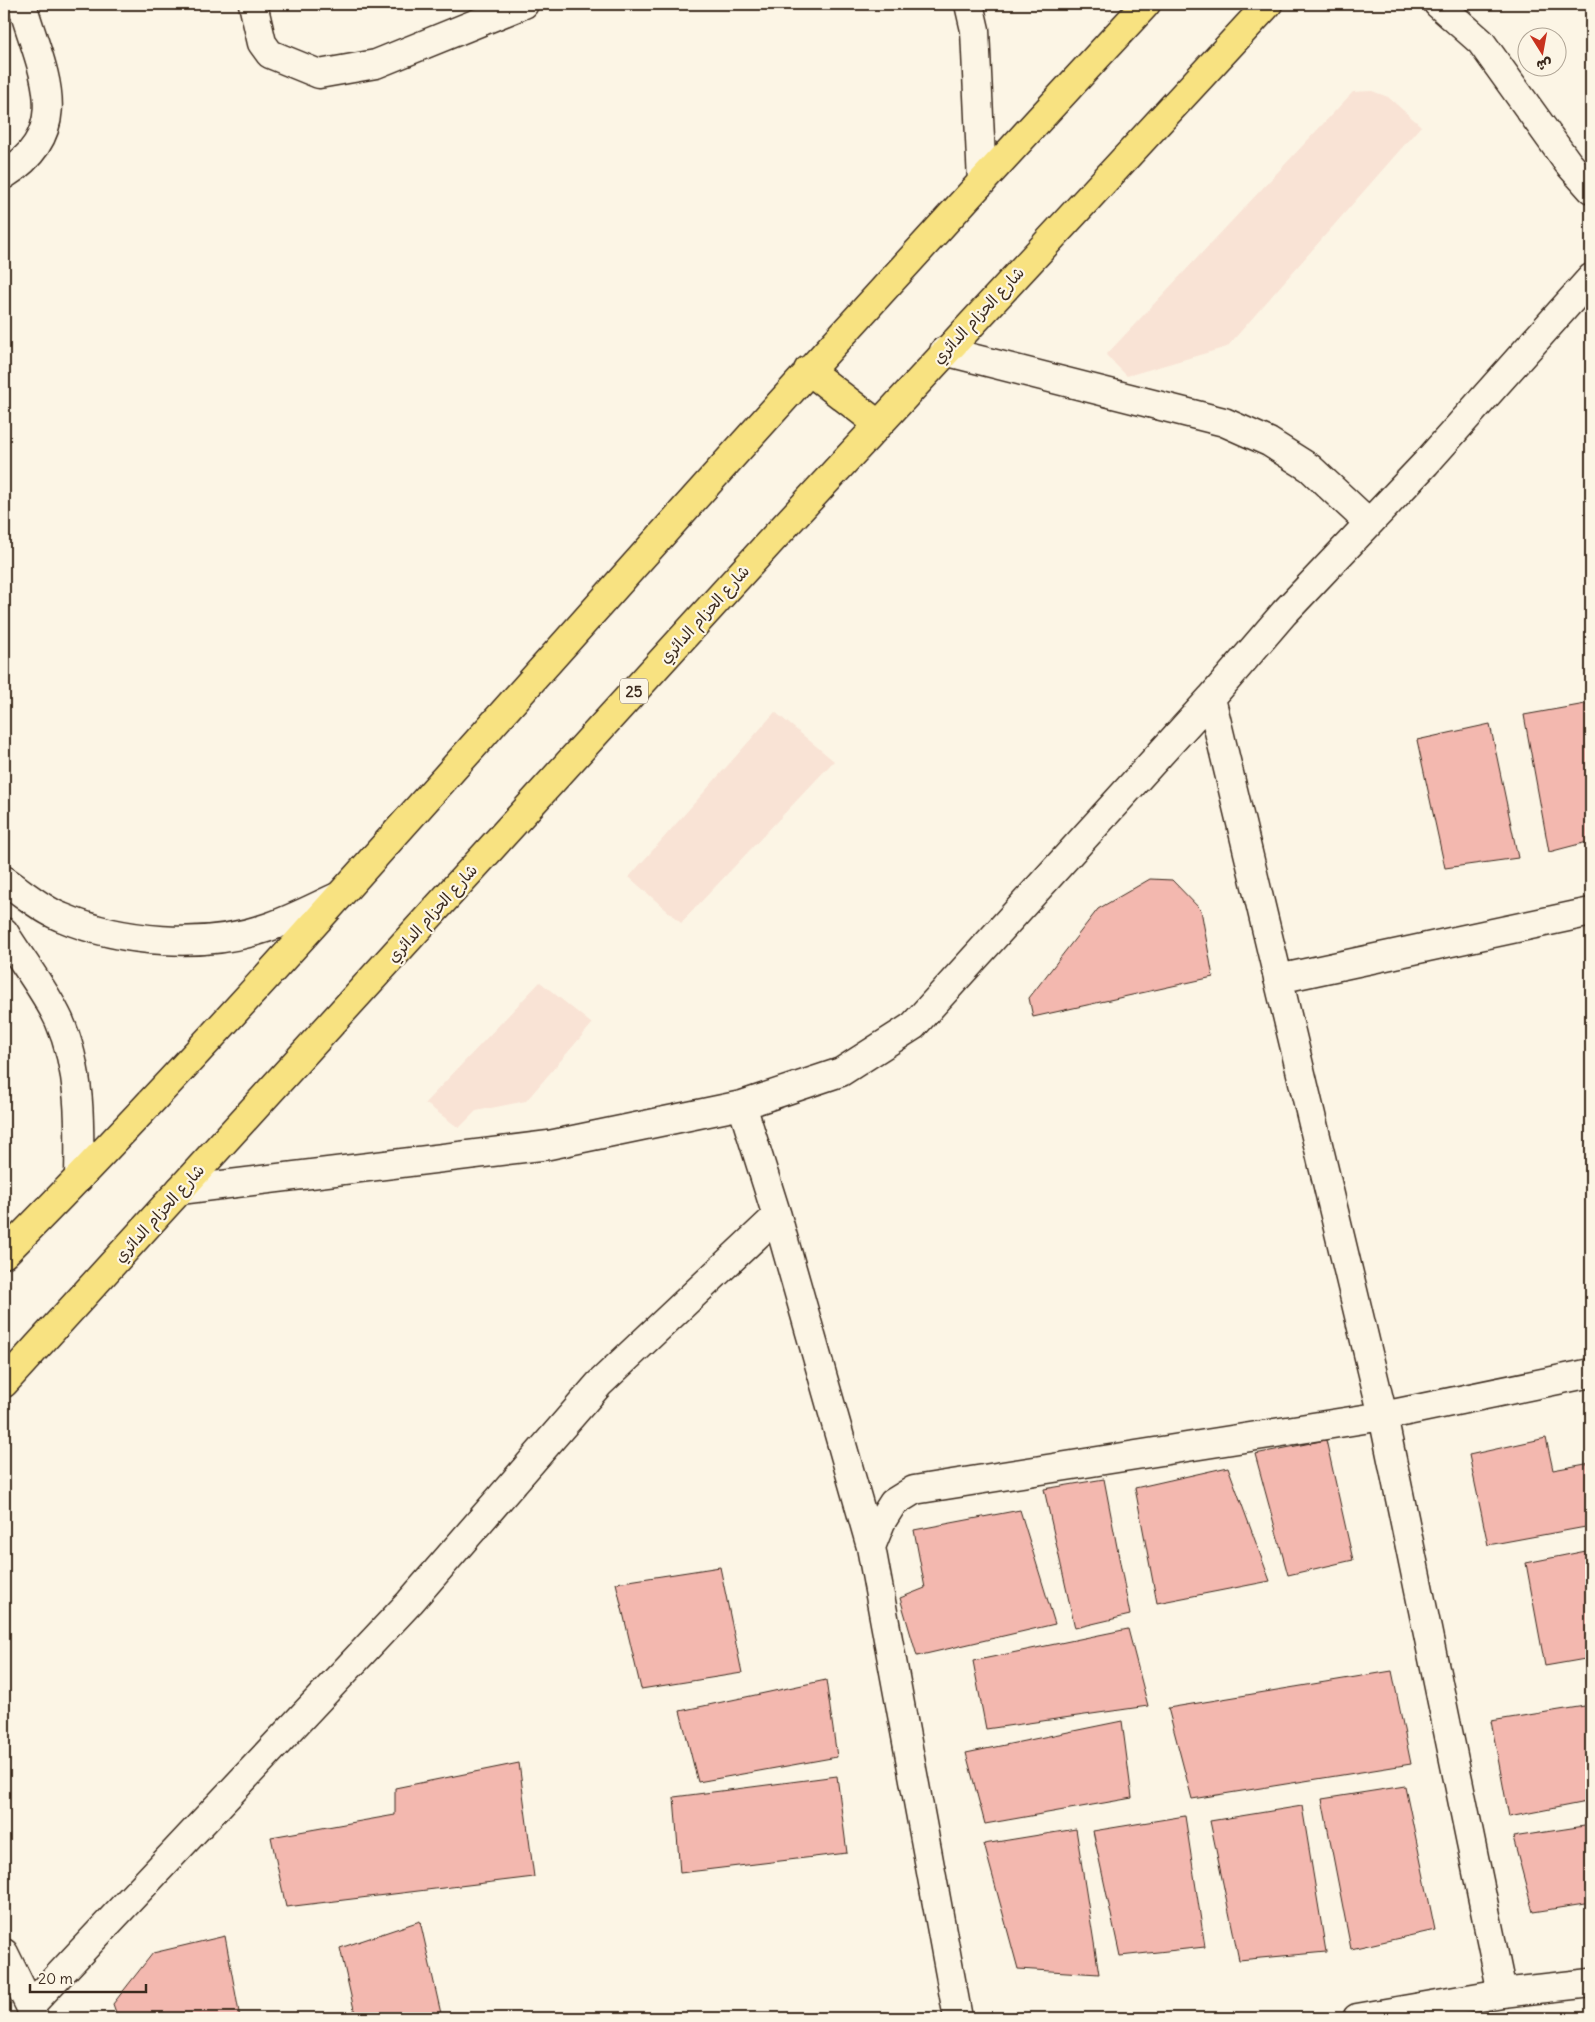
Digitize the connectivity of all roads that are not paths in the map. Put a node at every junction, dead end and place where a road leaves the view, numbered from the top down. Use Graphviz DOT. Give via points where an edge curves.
graph roads {
  1 [pos="22,4"];
  2 [pos="253,4"];
  3 [pos="524,4"];
  4 [pos="969,4"];
  5 [pos="1146,4"];
  6 [pos="1268,4"];
  7 [pos="1438,4"];
  8 [pos="4,175"];
  9 [pos="982,182"];
  10 [pos="1591,189"];
  11 [pos="1591,278"];
  12 [pos="944,351"];
  13 [pos="808,370"];
  14 [pos="878,424"];
  15 [pos="1369,522"];
  16 [pos="1211,698"];
  17 [pos="4,880"];
  18 [pos="339,896"];
  19 [pos="1591,912"];
  20 [pos="4,932"];
  21 [pos="1278,979"];
  22 [pos="742,1105"];
  23 [pos="79,1178"];
  24 [pos="180,1190"];
  25 [pos="777,1216"];
  26 [pos="4,1254"];
  27 [pos="1591,1373"];
  28 [pos="4,1384"];
  29 [pos="1382,1416"];
  30 [pos="871,1547"];
  31 [pos="4,1953"];
  32 [pos="1591,1983"];
  33 [pos="1502,1993"];
  34 [pos="32,2012"];
  35 [pos="958,2018"];
  36 [pos="1357,2018"];
  1 -- 8 [label="street" via="48,96 49,113 44,134 32,152"];
  2 -- 3 [label="street" via="262,44 270,54 319,74 376,64"];
  4 -- 9 [label="street" via="975,30"];
  5 -- 9 [label="main road"];
  6 -- 12 [label="main road, شارع الحزام الدائري / 25"];
  7 -- 10 [label="street" via="1481,42 1568,163"];
  9 -- 13 [label="main road"];
  11 -- 15 [label="street"];
  12 -- 14 [label="main road, شارع الحزام الدائري / 25"];
  12 -- 15 [label="street" via="1224,422 1269,442 1310,468"];
  13 -- 14 [label="main road"];
  13 -- 18 [label="main road"];
  14 -- 24 [label="main road, شارع الحزام الدائري / 25"];
  15 -- 16 [label="street"];
  16 -- 21 [label="street"];
  16 -- 22 [label="street" via="913,1026 841,1072"];
  17 -- 18 [label="street" via="60,917 107,932 154,939 204,940 266,928"];
  18 -- 23 [label="main road"];
  19 -- 21 [label="street"];
  20 -- 23 [label="street" via="58,1019 73,1060 80,1110"];
  21 -- 29 [label="street"];
  22 -- 24 [label="street" via="549,1146"];
  22 -- 25 [label="street"];
  23 -- 26 [label="main road"];
  24 -- 28 [label="main road, شارع الحزام الدائري / 25"];
  25 -- 30 [label="street"];
  25 -- 34 [label="street" via="599,1384 410,1602"];
  27 -- 29 [label="street"];
  29 -- 30 [label="street" via="914,1490 893,1503"];
  29 -- 33 [label="street"];
  30 -- 35 [label="street"];
  31 -- 34 [label="street"];
  32 -- 33 [label="street"];
  33 -- 36 [label="street"];
}
